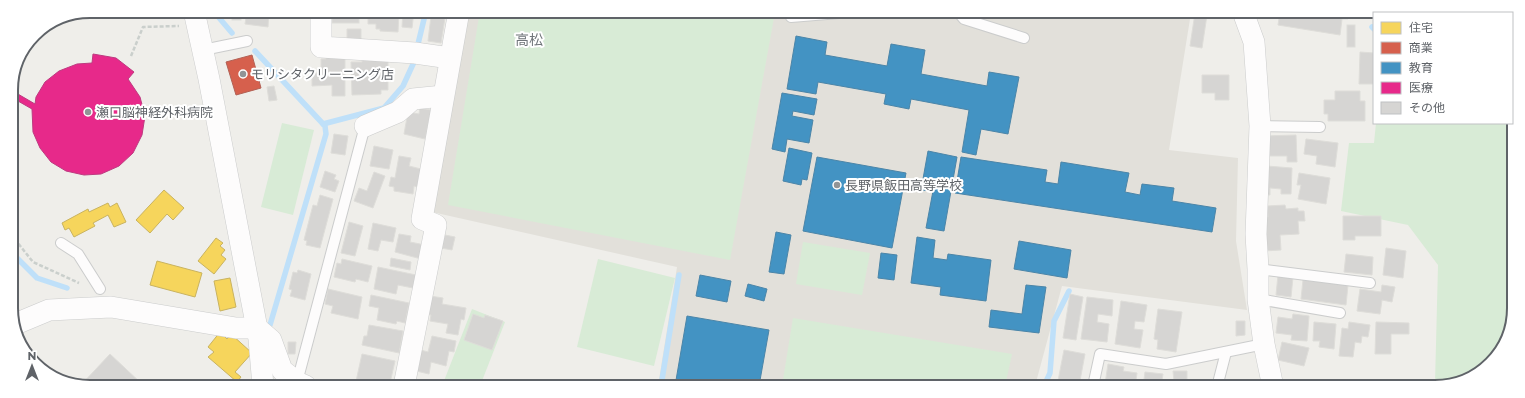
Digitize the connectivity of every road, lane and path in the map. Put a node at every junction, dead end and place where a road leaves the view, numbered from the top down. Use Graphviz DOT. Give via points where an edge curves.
graph roads {
  1 [pos="321,18"];
  2 [pos="458,18"];
  3 [pos="963,18"];
  4 [pos="1245,18"];
  5 [pos="188,19"];
  6 [pos="1024,38"];
  7 [pos="247,41"];
  8 [pos="203,50"];
  9 [pos="131,56"];
  10 [pos="450,58"];
  11 [pos="443,96"];
  12 [pos="365,126"];
  13 [pos="1260,126"];
  14 [pos="1320,127"];
  15 [pos="61,243"];
  16 [pos="1258,269"];
  17 [pos="1370,283"];
  18 [pos="100,289"];
  19 [pos="1258,299"];
  20 [pos="1340,313"];
  21 [pos="19,322"];
  22 [pos="257,328"];
  23 [pos="1264,344"];
  24 [pos="1226,352"];
  25 [pos="263,380"];
  26 [pos="296,380"];
  27 [pos="303,380"];
  28 [pos="405,380"];
  29 [pos="1094,380"];
  30 [pos="1219,380"];
  31 [pos="1272,380"];
  1 -- 10 [label="street" via="321,47 415,53"];
  2 -- 10 [label="street"];
  3 -- 6 [label="lane"];
  4 -- 13 [label="street" via="1254,42"];
  5 -- 8 [label="street"];
  5 -- 9 [label="path" via="143,26"];
  7 -- 8 [label="lane"];
  8 -- 22 [label="street"];
  10 -- 11 [label="street"];
  11 -- 12 [label="street" via="413,99 398,112"];
  11 -- 28 [label="street" via="422,219 436,225"];
  12 -- 27 [label="lane"];
  13 -- 14 [label="lane"];
  13 -- 16 [label="street" via="1256,234"];
  15 -- 18 [label="lane" via="78,254"];
  16 -- 17 [label="lane"];
  16 -- 19 [label="street"];
  19 -- 20 [label="lane"];
  19 -- 23 [label="street"];
  21 -- 22 [label="street" via="50,310 111,307 236,328"];
  22 -- 25 [label="street"];
  22 -- 26 [label="street" via="272,340 282,370"];
  23 -- 24 [label="lane"];
  23 -- 31 [label="street"];
  24 -- 29 [label="lane" via="1166,364 1100,354"];
  24 -- 30 [label="lane"];
}
